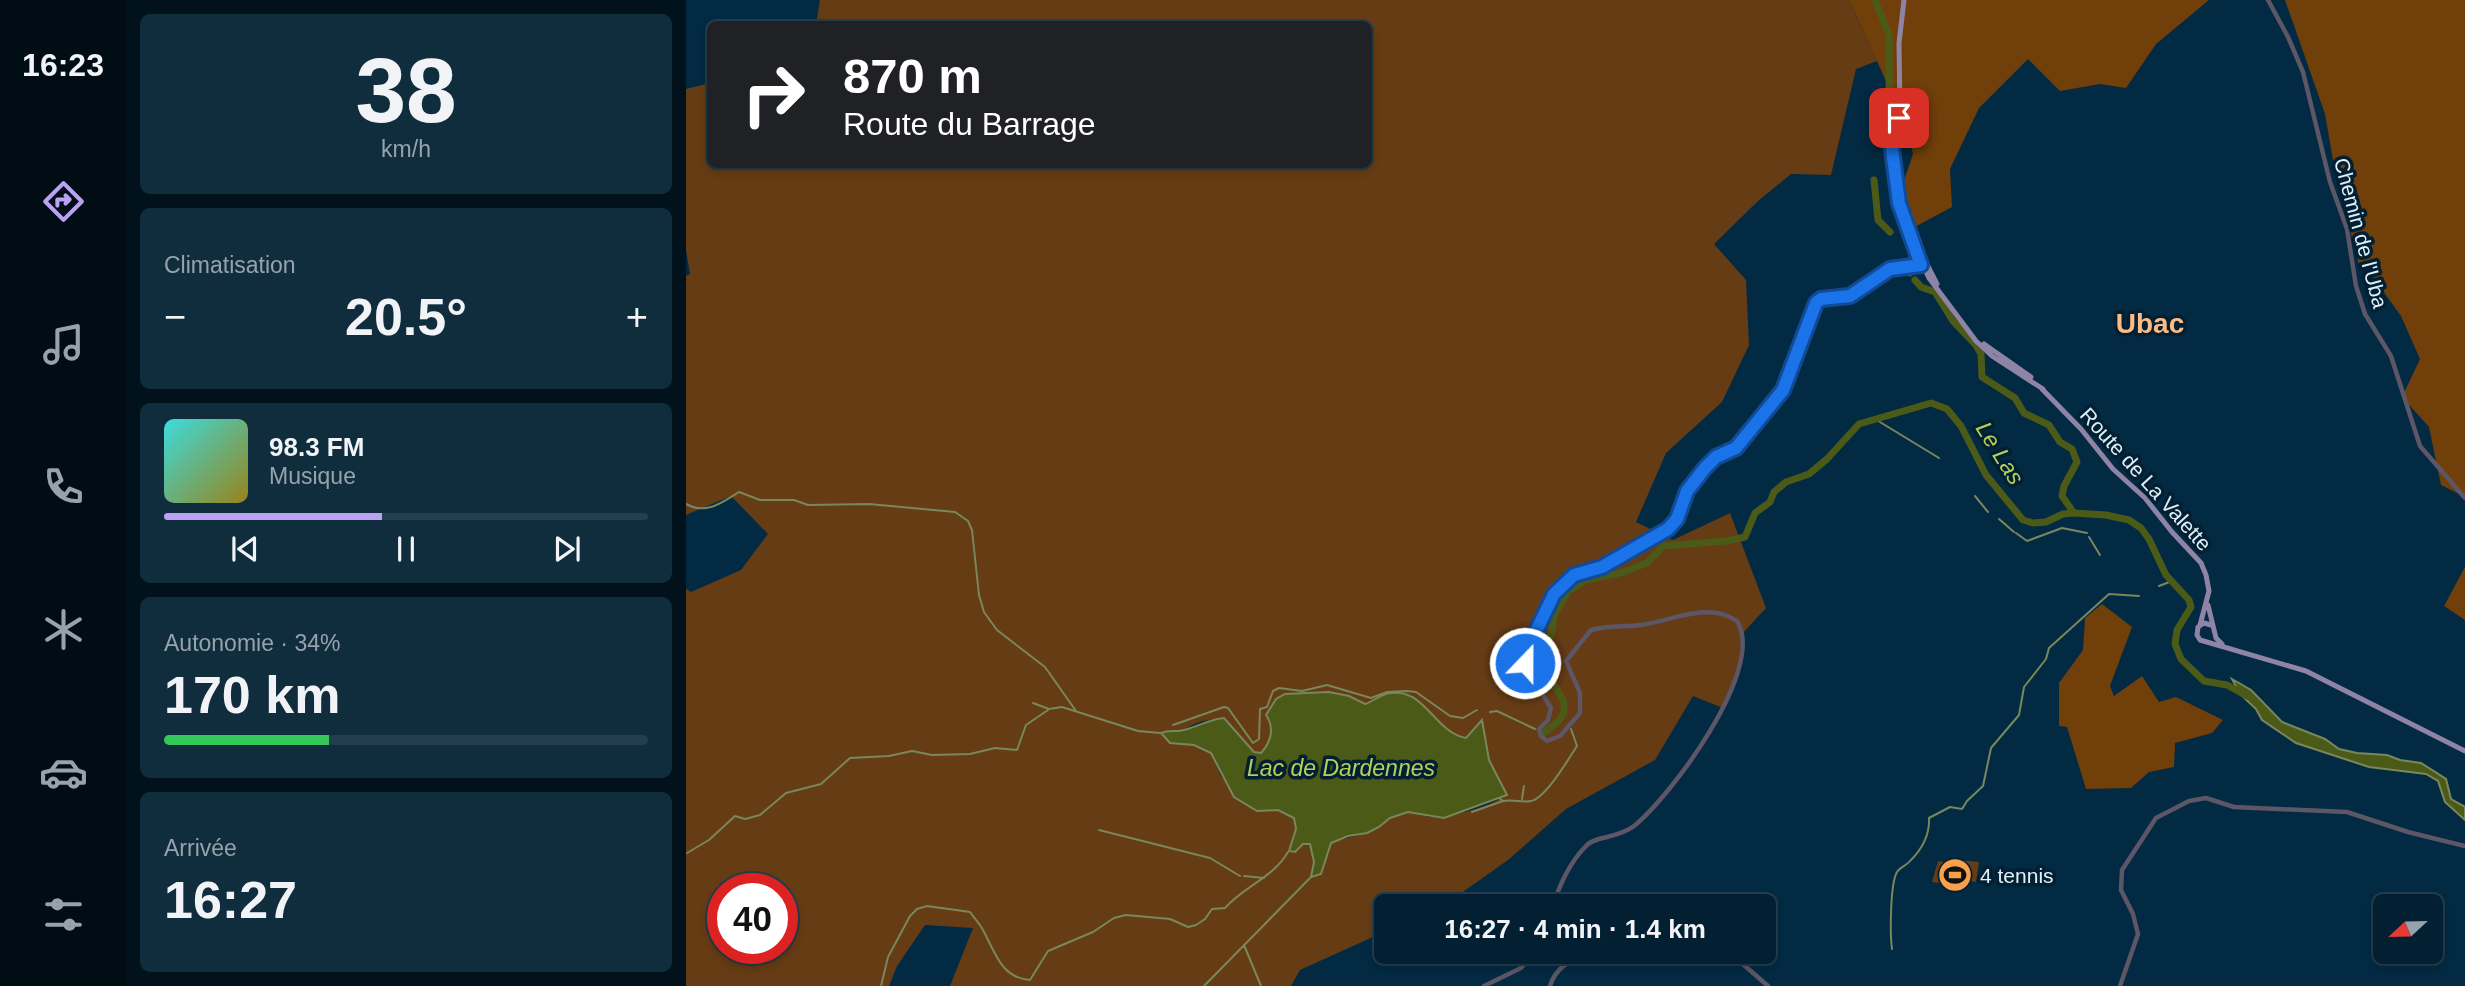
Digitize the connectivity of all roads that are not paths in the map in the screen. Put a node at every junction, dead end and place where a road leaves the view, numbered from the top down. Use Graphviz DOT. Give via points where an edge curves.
graph roads {
  1 [pos="1904,0"];
  2 [pos="2268,0"];
  3 [pos="1900,209"];
  4 [pos="1905,227"];
  5 [pos="1913,238"];
  6 [pos="1908,262"];
  7 [pos="1921,263"];
  8 [pos="1930,275"];
  9 [pos="1821,299"];
  10 [pos="2465,498"];
  11 [pos="2207,599"];
  12 [pos="2200,625"];
  13 [pos="2211,625"];
  14 [pos="2214,634"];
  15 [pos="2209,640"];
  16 [pos="2225,645"];
  17 [pos="2465,751"];
  18 [pos="2465,846"];
  19 [pos="1558,894"];
  20 [pos="1524,964"];
  21 [pos="1565,964"];
  22 [pos="1743,964"];
  23 [pos="1484,986"];
  24 [pos="1550,986"];
  25 [pos="1768,986"];
  26 [pos="2120,986"];
  1 -- 3 [label="main road, Route de La Valette" via="1900,112 1892,149"];
  2 -- 10 [label="street, Chemin de l'Uba" via="2303,71 2330,182 2347,229 2365,314 2391,356 2420,446"];
  3 -- 4 [label="main road, Route de La Valette"];
  3 -- 5 [label="main road, Route de La Valette"];
  4 -- 6 [label="street" via="1913,253"];
  4 -- 7 [label="main road, Route de La Valette"];
  5 -- 7 [label="street"];
  5 -- 8 [label="main road, Route de La Valette"];
  6 -- 7 [label="street"];
  6 -- 9 [label="street" via="1888,264 1850,291"];
  7 -- 8 [label="main road, Route de La Valette"];
  7 -- 9 [label="street" via="1890,269 1850,296"];
  8 -- 11 [label="main road, Route de La Valette" via="1968,332 1989,353 2043,389 2201,563 2208,581"];
  9 -- 19 [label="street" via="1813,306 1781,393 1736,448 1705,468 1687,491 1673,525 1605,565 1574,575 1551,598 1525,657 1526,668 1551,708 1548,720 1539,727 1543,739 1555,740 1579,715 1580,692 1566,660 1591,630 1644,625 1675,616 1724,614 1740,624 1743,638 1734,685 1697,752 1636,824 1618,836 1586,845"];
  11 -- 12 [label="main road, Route de La Valette"];
  11 -- 13 [label="main road, Route de La Valette"];
  12 -- 13 [label="main road"];
  12 -- 15 [label="main road" via="2197,635"];
  13 -- 14 [label="main road"];
  14 -- 15 [label="main road"];
  14 -- 16 [label="main road"];
  15 -- 16 [label="main road"];
  16 -- 17 [label="main road" via="2306,671"];
  18 -- 26 [label="street" via="2356,814 2234,807 2199,798 2175,807 2155,818 2122,870 2121,890 2138,933"];
  20 -- 23 [label="street"];
  21 -- 24 [label="street"];
  22 -- 25 [label="street"];
}
